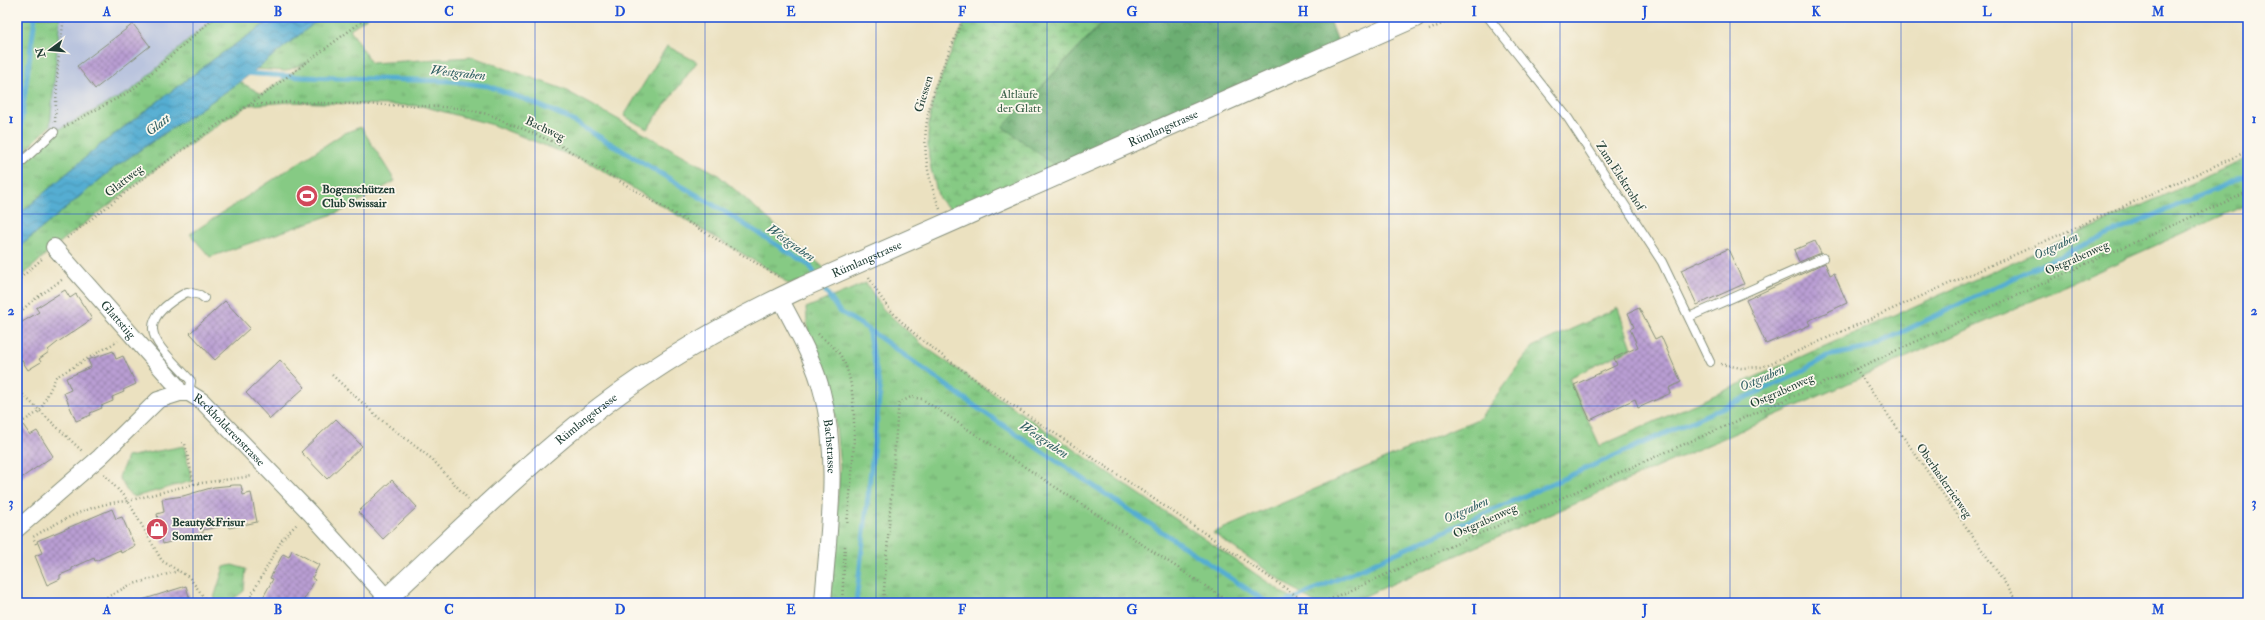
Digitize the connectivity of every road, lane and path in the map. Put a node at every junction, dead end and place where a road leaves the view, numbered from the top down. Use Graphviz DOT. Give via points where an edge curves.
graph roads {
  1 [pos="64,17"];
  2 [pos="215,17"];
  3 [pos="368,17"];
  4 [pos="964,17"];
  5 [pos="1415,17"];
  6 [pos="1488,17"];
  7 [pos="249,105"];
  8 [pos="54,132"];
  9 [pos="2248,151"];
  10 [pos="17,166"];
  11 [pos="2248,192"];
  12 [pos="938,203"];
  13 [pos="54,247"];
  14 [pos="1823,258"];
  15 [pos="74,269"];
  16 [pos="17,281"];
  17 [pos="792,292"];
  18 [pos="877,293"];
  19 [pos="204,298"];
  20 [pos="17,315"];
  21 [pos="1690,317"];
  22 [pos="131,333"];
  23 [pos="1710,362"];
  24 [pos="1856,369"];
  25 [pos="332,375"];
  26 [pos="17,389"];
  27 [pos="184,393"];
  28 [pos="40,411"];
  29 [pos="17,425"];
  30 [pos="181,442"];
  31 [pos="94,462"];
  32 [pos="265,467"];
  33 [pos="194,484"];
  34 [pos="128,501"];
  35 [pos="479,512"];
  36 [pos="310,513"];
  37 [pos="17,529"];
  38 [pos="36,544"];
  39 [pos="178,570"];
  40 [pos="385,601"];
  41 [pos="96,603"];
  42 [pos="208,603"];
  43 [pos="247,603"];
  44 [pos="823,603"];
  45 [pos="883,603"];
  46 [pos="1231,603"];
  47 [pos="1307,603"];
  48 [pos="1321,603"];
  49 [pos="2019,603"];
  1 -- 8 [label="path"];
  2 -- 8 [label="path" via="131,91"];
  3 -- 7 [label="path, Glattweg"];
  4 -- 12 [label="path, Giessen" via="926,114 924,144 927,168"];
  5 -- 17 [label="street, Rümlangstrasse"];
  6 -- 21 [label="lane, Zum Elektrohof" via="1568,118 1662,262"];
  7 -- 13 [label="path, Glattweg" via="149,174"];
  7 -- 17 [label="path, Bachweg" via="290,102 376,104 458,108 488,114 558,144 778,276 788,284"];
  8 -- 10 [label="lane"];
  9 -- 23 [label="path" via="1762,367 1741,368"];
  11 -- 24 [label="path, Ostgrabenweg"];
  13 -- 15 [label="street, Glattstiig"];
  13 -- 16 [label="path, Glattweg"];
  14 -- 21 [label="lane"];
  15 -- 20 [label="path"];
  15 -- 22 [label="street, Glattstiig"];
  17 -- 35 [label="street, Rümlangstrasse" via="680,353 621,392 578,424"];
  17 -- 44 [label="street, Bachstrasse" via="822,391 833,455"];
  18 -- 47 [label="path" via="908,329 992,392"];
  19 -- 27 [label="lane" via="187,292 166,305 152,324 153,334 159,345 191,381"];
  21 -- 23 [label="lane, Zum Elektrohof"];
  22 -- 27 [label="street, Glattstiig"];
  22 -- 28 [label="path" via="56,377"];
  24 -- 48 [label="path, Ostgrabenweg"];
  24 -- 49 [label="path, Oberhaslerrietweg"];
  25 -- 35 [label="path" via="380,419 432,459"];
  26 -- 28 [label="path"];
  27 -- 31 [label="street, Reckholderenstrasse" via="158,400"];
  27 -- 32 [label="street, Reckholderenstrasse" via="202,401"];
  28 -- 29 [label="path"];
  28 -- 31 [label="path"];
  30 -- 33 [label="path" via="185,444"];
  31 -- 34 [label="path"];
  31 -- 37 [label="street, Reckholderenstrasse"];
  32 -- 33 [label="path" via="255,476"];
  32 -- 36 [label="street, Reckholderenstrasse"];
  33 -- 34 [label="path"];
  34 -- 38 [label="path" via="112,502 71,515 33,537"];
  34 -- 39 [label="path" via="162,561"];
  35 -- 40 [label="street, Rümlangstrasse"];
  36 -- 40 [label="street, Reckholderenstrasse"];
  36 -- 43 [label="path" via="283,538"];
  39 -- 41 [label="path" via="130,586"];
  39 -- 42 [label="path" via="189,577"];
  45 -- 46 [label="path" via="899,403 911,397 922,399"];
}
